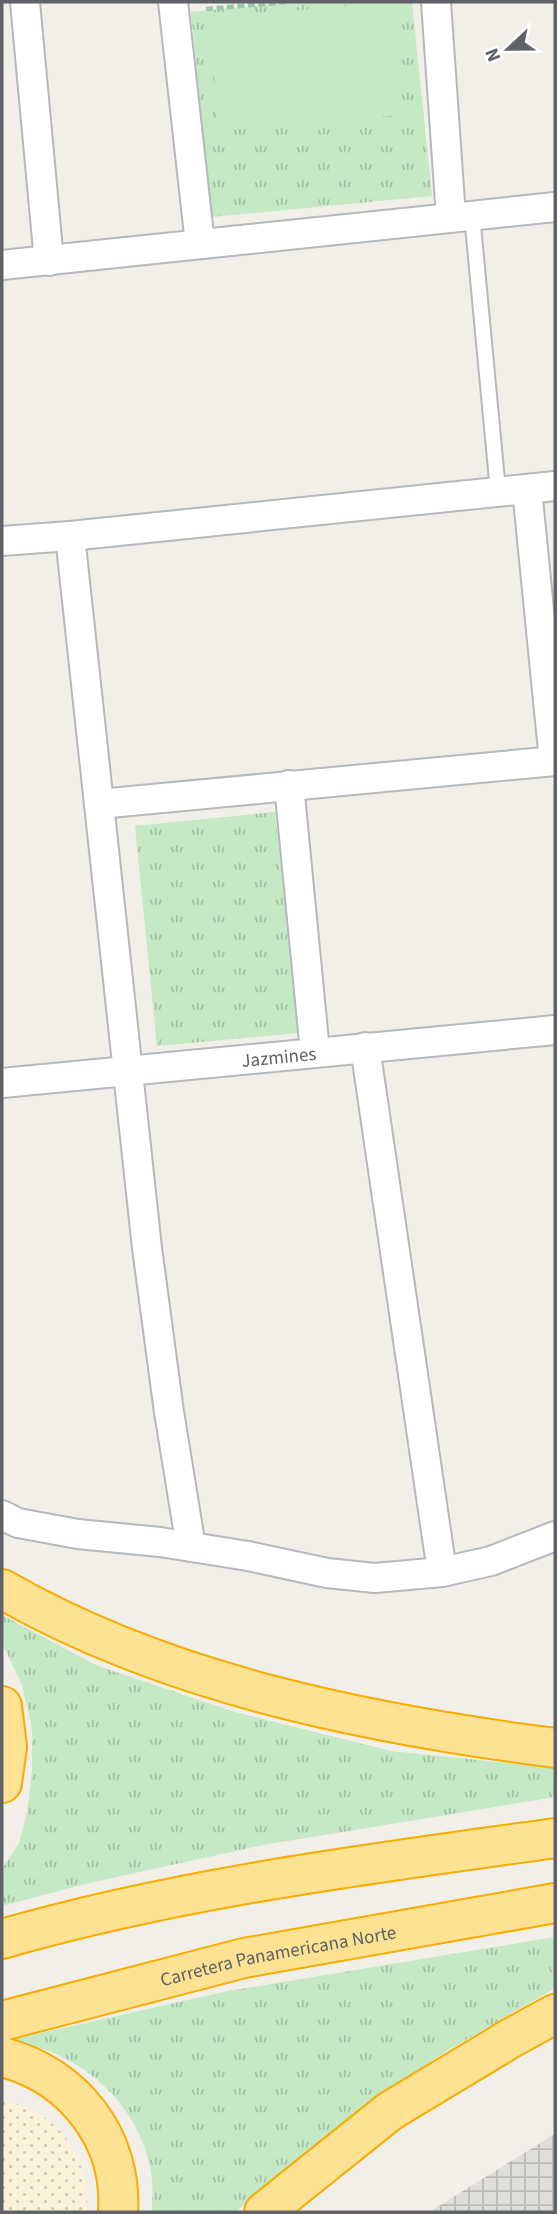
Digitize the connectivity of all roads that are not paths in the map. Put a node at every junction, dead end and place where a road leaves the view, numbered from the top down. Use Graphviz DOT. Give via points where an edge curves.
graph roads {
  1 [pos="25,2"];
  2 [pos="436,2"];
  3 [pos="174,7"];
  4 [pos="555,206"];
  5 [pos="462,216"];
  6 [pos="200,244"];
  7 [pos="49,261"];
  8 [pos="2,265"];
  9 [pos="555,486"];
  10 [pos="527,489"];
  11 [pos="498,491"];
  12 [pos="70,536"];
  13 [pos="2,541"];
  14 [pos="555,761"];
  15 [pos="289,785"];
  16 [pos="99,804"];
  17 [pos="555,1030"];
  18 [pos="365,1047"];
  19 [pos="315,1052"];
  20 [pos="130,1071"];
  21 [pos="2,1083"];
  22 [pos="2,1515"];
  23 [pos="555,1536"];
  24 [pos="191,1547"];
  25 [pos="442,1572"];
  26 [pos="2,1589"];
  27 [pos="2,1706"];
  28 [pos="555,1748"];
  29 [pos="2,1783"];
  30 [pos="555,1838"];
  31 [pos="555,1903"];
  32 [pos="2,1938"];
  33 [pos="555,2014"];
  34 [pos="2,2021"];
  35 [pos="2,2057"];
  36 [pos="118,2212"];
  37 [pos="264,2212"];
  1 -- 7 [label="street"];
  2 -- 5 [label="street"];
  3 -- 6 [label="street"];
  4 -- 5 [label="street"];
  5 -- 6 [label="street"];
  5 -- 11 [label="lane"];
  6 -- 7 [label="street"];
  7 -- 8 [label="street"];
  9 -- 10 [label="street"];
  10 -- 11 [label="street"];
  10 -- 14 [label="street"];
  11 -- 12 [label="street"];
  12 -- 13 [label="street"];
  12 -- 16 [label="street"];
  14 -- 15 [label="street"];
  15 -- 16 [label="street"];
  15 -- 19 [label="street"];
  16 -- 20 [label="street"];
  17 -- 18 [label="street, Jazmines"];
  18 -- 19 [label="street, Jazmines"];
  18 -- 25 [label="street"];
  19 -- 20 [label="street, Jazmines"];
  20 -- 21 [label="street, Jazmines"];
  20 -- 24 [label="street" via="147,1248"];
  22 -- 24 [label="street" via="18,1523 78,1534"];
  23 -- 25 [label="street" via="491,1561"];
  24 -- 25 [label="street" via="375,1578"];
  26 -- 28 [label="highway" via="122,1647 270,1695 402,1726"];
  27 -- 29 [label="highway" via="7,1747"];
  30 -- 32 [label="highway" via="148,1902"];
  31 -- 34 [label="highway, Carretera Panamericana Norte" via="244,1958"];
  33 -- 37 [label="highway" via="390,2111"];
  35 -- 36 [label="highway" via="41,2072 88,2111 109,2147"];
}
